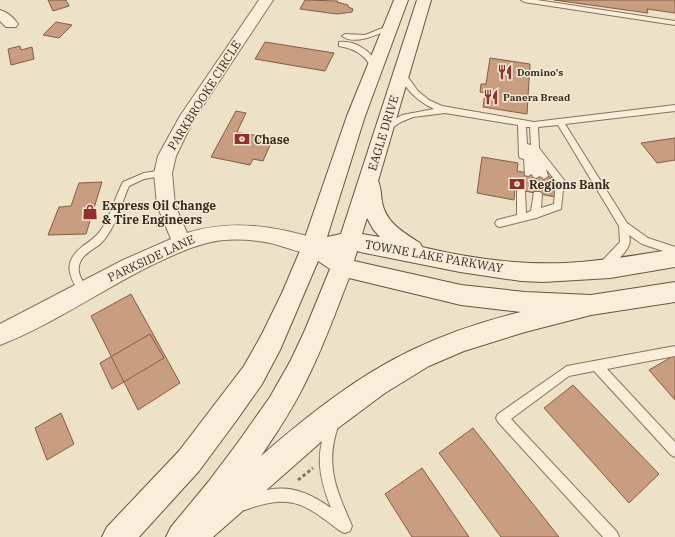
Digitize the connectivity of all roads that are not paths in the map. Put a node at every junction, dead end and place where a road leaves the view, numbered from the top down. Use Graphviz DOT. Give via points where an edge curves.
graph roads {
  1 [pos="266,0"];
  2 [pos="424,0"];
  3 [pos="524,0"];
  4 [pos="397,3"];
  5 [pos="0,14"];
  6 [pos="675,23"];
  7 [pos="11,24"];
  8 [pos="390,27"];
  9 [pos="375,66"];
  10 [pos="401,74"];
  11 [pos="675,108"];
  12 [pos="448,111"];
  13 [pos="560,122"];
  14 [pos="528,124"];
  15 [pos="384,129"];
  16 [pos="535,149"];
  17 [pos="163,173"];
  18 [pos="370,175"];
  19 [pos="530,216"];
  20 [pos="500,222"];
  21 [pos="624,226"];
  22 [pos="349,241"];
  23 [pos="182,242"];
  24 [pos="313,246"];
  25 [pos="675,251"];
  26 [pos="424,256"];
  27 [pos="675,258"];
  28 [pos="342,266"];
  29 [pos="600,269"];
  30 [pos="84,291"];
  31 [pos="675,292"];
  32 [pos="591,305"];
  33 [pos="0,335"];
  34 [pos="675,351"];
  35 [pos="597,366"];
  36 [pos="340,409"];
  37 [pos="675,451"];
  38 [pos="218,515"];
  39 [pos="117,537"];
  40 [pos="188,537"];
  41 [pos="612,537"];
  1 -- 17 [label="street, PARKBROOKE CIRCLE" via="186,120 167,156"];
  2 -- 10 [label="main road, EAGLE DRIVE"];
  3 -- 6 [label="lane"];
  4 -- 8 [label="main road"];
  5 -- 7 [label="street"];
  8 -- 9 [label="main road"];
  8 -- 9 [label="lane" via="366,37 347,32 341,47 362,50"];
  9 -- 24 [label="main road"];
  10 -- 12 [label="lane" via="418,97"];
  10 -- 15 [label="main road, EAGLE DRIVE"];
  11 -- 13 [label="lane"];
  12 -- 14 [label="lane"];
  12 -- 15 [label="lane" via="431,111 404,117"];
  13 -- 14 [label="lane"];
  13 -- 21 [label="lane"];
  14 -- 16 [label="lane"];
  14 -- 16 [label="lane" via="533,174"];
  15 -- 18 [label="main road, EAGLE DRIVE"];
  16 -- 19 [label="lane" via="560,180 558,206"];
  17 -- 23 [label="street, PARKBROOKE CIRCLE" via="166,205"];
  17 -- 30 [label="lane" via="148,174 126,184 104,233 99,240 87,247 74,265 74,275"];
  18 -- 22 [label="main road, EAGLE DRIVE"];
  18 -- 26 [label="main road" via="373,209 378,222 398,240"];
  19 -- 19 [label="lane" via="532,193"];
  19 -- 20 [label="lane"];
  21 -- 25 [label="lane" via="645,241"];
  21 -- 29 [label="lane" via="625,243"];
  22 -- 24 [label="main road, TOWNE LAKE PARKWAY"];
  22 -- 26 [label="main road, TOWNE LAKE PARKWAY"];
  22 -- 28 [label="main road, EAGLE DRIVE"];
  23 -- 24 [label="street, PARKSIDE LANE" via="198,236 252,232"];
  23 -- 30 [label="street, PARKSIDE LANE"];
  24 -- 28 [label="main road"];
  24 -- 39 [label="main road" via="294,295 253,375 190,462"];
  26 -- 29 [label="main road, TOWNE LAKE PARKWAY" via="502,269 548,272"];
  27 -- 29 [label="main road, TOWNE LAKE PARKWAY"];
  28 -- 32 [label="main road" via="461,294 526,302"];
  28 -- 40 [label="main road" via="316,333 279,406"];
  30 -- 33 [label="street, PARKSIDE LANE"];
  31 -- 32 [label="main road"];
  32 -- 36 [label="main road" via="504,326 451,344 384,378"];
  34 -- 35 [label="lane"];
  35 -- 37 [label="lane"];
  35 -- 41 [label="lane" via="567,371 502,418"];
  36 -- 38 [label="main road"];
  36 -- 38 [label="lane" via="327,439 324,467 328,485 345,526 299,495 285,493 256,498"];
  38 -- 40 [label="main road"];
}
